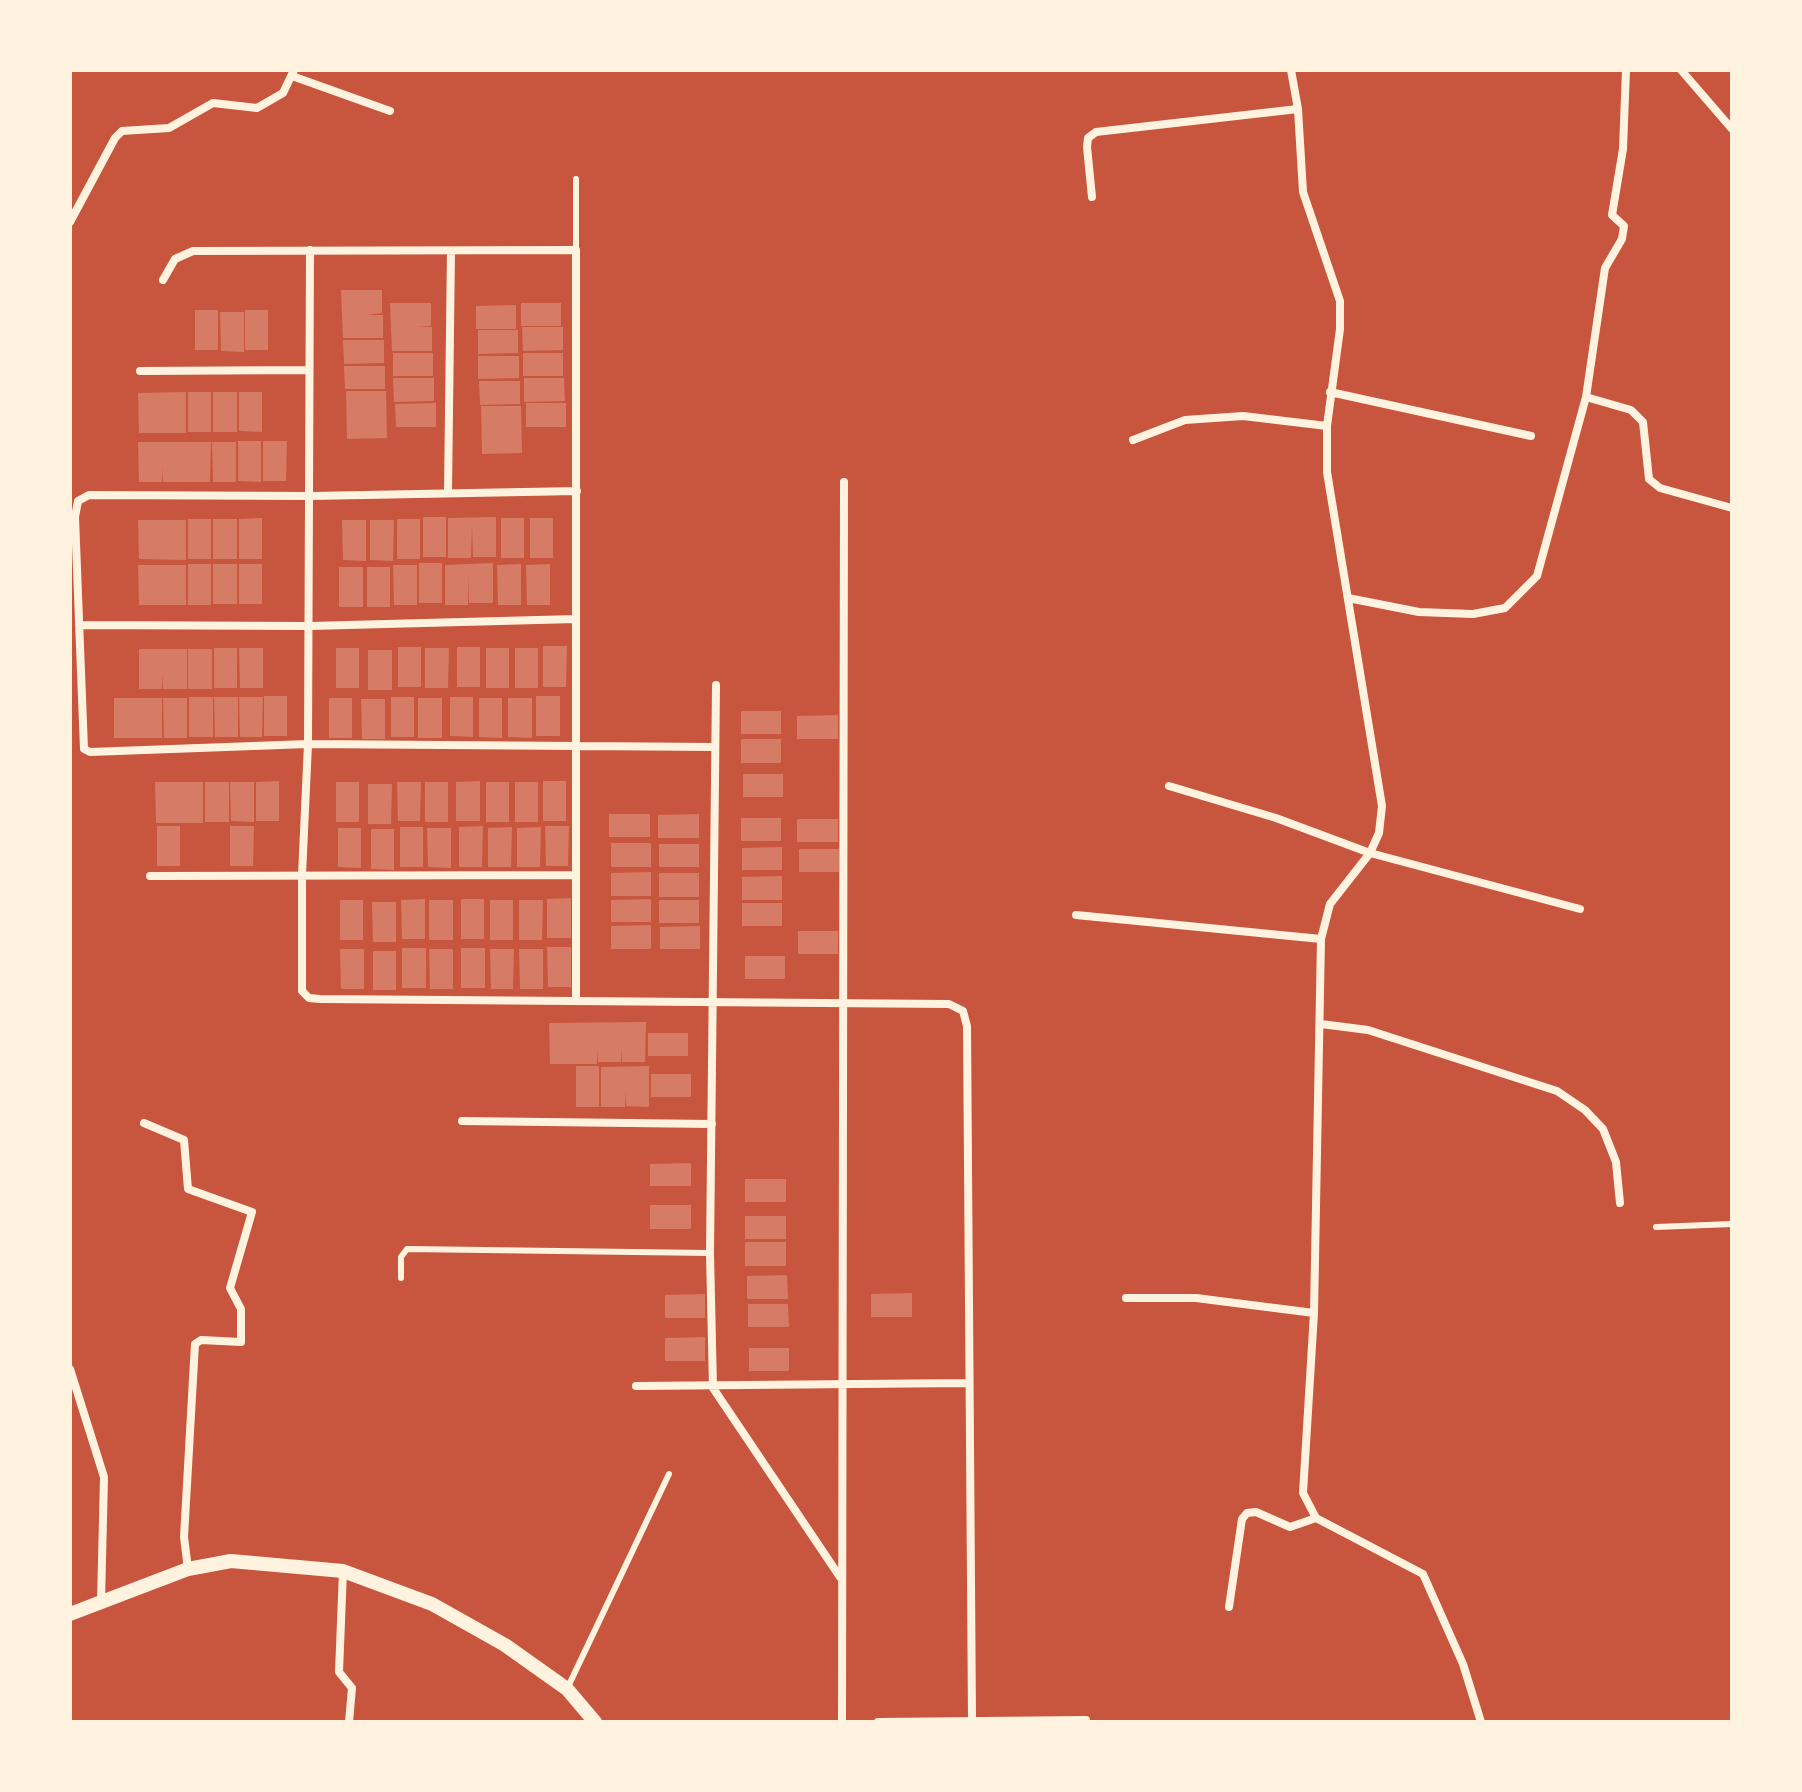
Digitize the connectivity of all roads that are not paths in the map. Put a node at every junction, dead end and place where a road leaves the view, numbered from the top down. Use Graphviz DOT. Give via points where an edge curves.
graph roads {
  1 [pos="1291,70"];
  2 [pos="1626,70"];
  3 [pos="1681,70"];
  4 [pos="293,73"];
  5 [pos="1298,109"];
  6 [pos="390,111"];
  7 [pos="1732,129"];
  8 [pos="576,179"];
  9 [pos="1092,197"];
  10 [pos="70,222"];
  11 [pos="310,250"];
  12 [pos="576,250"];
  13 [pos="451,251"];
  14 [pos="163,280"];
  15 [pos="308,370"];
  16 [pos="140,371"];
  17 [pos="1330,392"];
  18 [pos="1586,397"];
  19 [pos="1327,426"];
  20 [pos="1531,436"];
  21 [pos="1133,440"];
  22 [pos="844,482"];
  23 [pos="577,491"];
  24 [pos="448,492"];
  25 [pos="311,496"];
  26 [pos="1732,508"];
  27 [pos="1348,598"];
  28 [pos="576,619"];
  29 [pos="79,625"];
  30 [pos="310,626"];
  31 [pos="716,685"];
  32 [pos="576,743"];
  33 [pos="308,744"];
  34 [pos="715,747"];
  35 [pos="1169,786"];
  36 [pos="1370,853"];
  37 [pos="302,875"];
  38 [pos="574,875"];
  39 [pos="150,876"];
  40 [pos="1580,909"];
  41 [pos="1076,915"];
  42 [pos="1321,939"];
  43 [pos="576,1001"];
  44 [pos="713,1003"];
  45 [pos="845,1004"];
  46 [pos="1321,1024"];
  47 [pos="462,1121"];
  48 [pos="144,1123"];
  49 [pos="712,1124"];
  50 [pos="1620,1203"];
  51 [pos="1732,1224"];
  52 [pos="1656,1227"];
  53 [pos="710,1253"];
  54 [pos="401,1278"];
  55 [pos="1126,1298"];
  56 [pos="1314,1313"];
  57 [pos="70,1369"];
  58 [pos="967,1383"];
  59 [pos="636,1386"];
  60 [pos="841,1386"];
  61 [pos="713,1388"];
  62 [pos="669,1474"];
  63 [pos="1316,1518"];
  64 [pos="188,1569"];
  65 [pos="343,1571"];
  66 [pos="842,1579"];
  67 [pos="101,1602"];
  68 [pos="1229,1607"];
  69 [pos="70,1614"];
  70 [pos="567,1689"];
  71 [pos="972,1719"];
  72 [pos="1086,1720"];
  73 [pos="349,1722"];
  74 [pos="595,1722"];
  75 [pos="842,1722"];
  76 [pos="878,1722"];
  77 [pos="1481,1722"];
  1 -- 5 [label="street"];
  2 -- 18 [label="street" via="1623,149 1612,215 1624,226 1600,290"];
  3 -- 7 [label="street"];
  4 -- 6 [label="street"];
  4 -- 10 [label="street" via="283,93 257,108 213,103 169,128 122,131"];
  5 -- 9 [label="street" via="1096,132 1087,147"];
  5 -- 17 [label="street" via="1303,192 1340,301"];
  8 -- 12 [label="lane"];
  11 -- 13 [label="street"];
  11 -- 14 [label="street" via="193,251 175,259"];
  11 -- 15 [label="street"];
  12 -- 13 [label="street"];
  12 -- 23 [label="street"];
  13 -- 24 [label="street"];
  15 -- 16 [label="street"];
  15 -- 25 [label="street"];
  17 -- 19 [label="street"];
  17 -- 20 [label="street"];
  18 -- 26 [label="street" via="1631,410 1643,422 1649,479 1660,488"];
  18 -- 27 [label="street" via="1537,576 1505,608 1473,614 1419,612"];
  19 -- 21 [label="street" via="1243,416 1185,420"];
  19 -- 27 [label="street" via="1327,472"];
  22 -- 45 [label="street"];
  23 -- 24 [label="street"];
  23 -- 28 [label="street"];
  24 -- 25 [label="street"];
  25 -- 29 [label="street" via="89,495 78,501"];
  25 -- 30 [label="street"];
  27 -- 36 [label="street" via="1382,806"];
  28 -- 30 [label="street"];
  28 -- 32 [label="street"];
  29 -- 30 [label="street"];
  29 -- 33 [label="street" via="87,751"];
  30 -- 33 [label="street"];
  31 -- 34 [label="street"];
  32 -- 33 [label="street"];
  32 -- 34 [label="street"];
  32 -- 38 [label="street"];
  33 -- 37 [label="street"];
  34 -- 44 [label="street"];
  35 -- 36 [label="street"];
  36 -- 40 [label="street"];
  36 -- 42 [label="street" via="1330,904"];
  37 -- 38 [label="street"];
  37 -- 39 [label="street"];
  37 -- 43 [label="street" via="300,982 309,998"];
  38 -- 43 [label="street"];
  41 -- 42 [label="street"];
  42 -- 46 [label="street"];
  43 -- 44 [label="street"];
  44 -- 45 [label="street"];
  44 -- 49 [label="street"];
  45 -- 58 [label="street" via="949,1004 963,1011"];
  45 -- 60 [label="street"];
  46 -- 50 [label="street" via="1378,1033 1557,1091 1603,1129 1616,1162"];
  46 -- 56 [label="street"];
  47 -- 49 [label="street"];
  48 -- 64 [label="street" via="184,1140 188,1189 252,1212 230,1288 241,1309 241,1342 195,1344 184,1537"];
  49 -- 53 [label="street"];
  51 -- 52 [label="lane"];
  53 -- 54 [label="lane" via="407,1249 401,1257"];
  53 -- 61 [label="street"];
  55 -- 56 [label="street" via="1196,1298"];
  56 -- 63 [label="street" via="1303,1493"];
  57 -- 67 [label="street" via="104,1477"];
  58 -- 60 [label="street"];
  58 -- 71 [label="street"];
  59 -- 61 [label="street"];
  60 -- 61 [label="street"];
  60 -- 66 [label="street"];
  61 -- 66 [label="street"];
  62 -- 70 [label="lane"];
  63 -- 68 [label="street" via="1290,1527 1247,1513"];
  63 -- 77 [label="street" via="1423,1574 1463,1664"];
  64 -- 65 [label="street" via="231,1561"];
  64 -- 67 [label="street"];
  65 -- 70 [label="street" via="432,1604 505,1645"];
  65 -- 73 [label="street" via="339,1672 352,1688"];
  66 -- 75 [label="street"];
  67 -- 69 [label="street"];
  70 -- 74 [label="street"];
  71 -- 72 [label="street"];
  71 -- 76 [label="street"];
}
